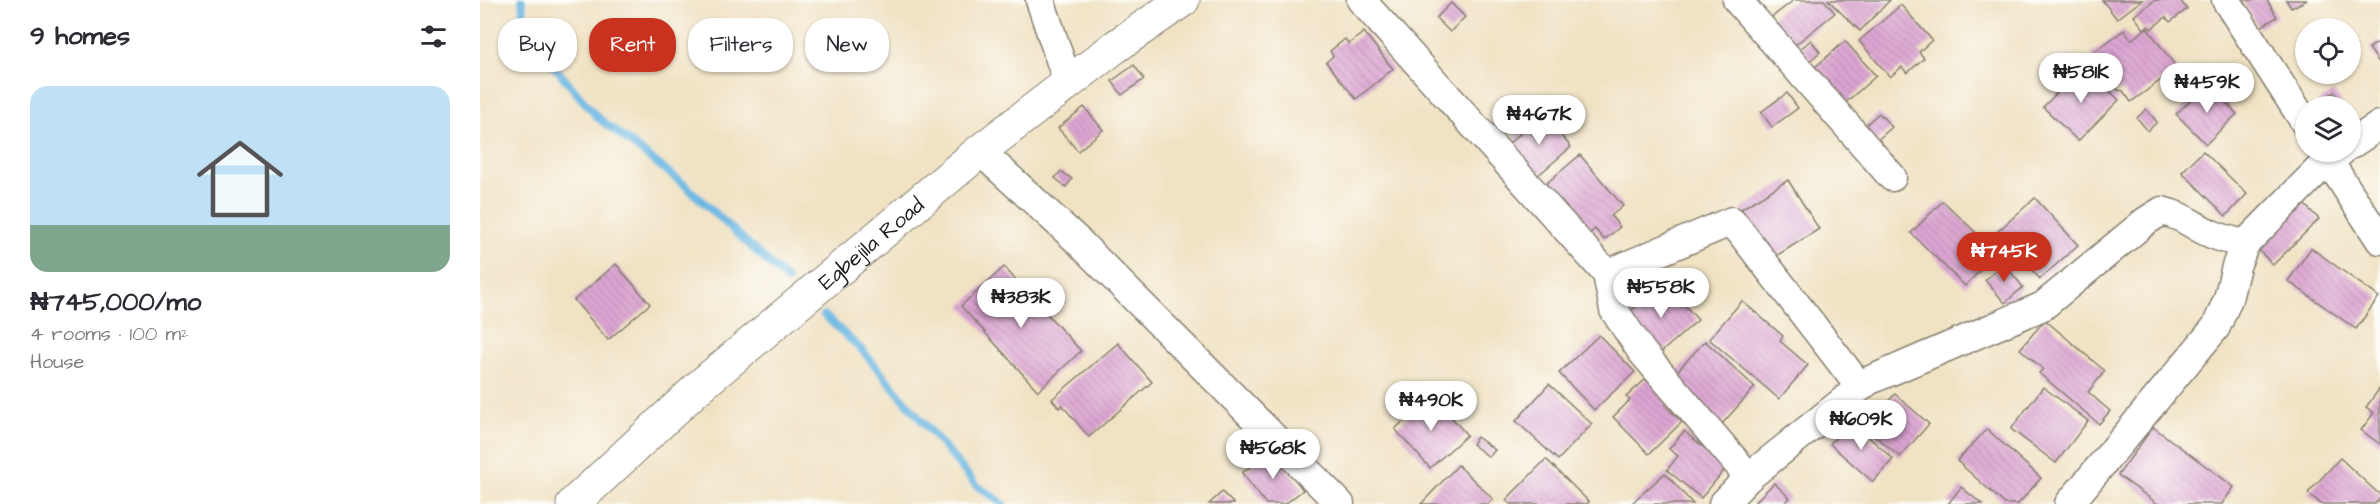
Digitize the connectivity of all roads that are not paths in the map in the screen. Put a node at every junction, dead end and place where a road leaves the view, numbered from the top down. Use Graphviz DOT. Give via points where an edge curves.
graph roads {
  1 [pos="1040,0"];
  2 [pos="1183,0"];
  3 [pos="1361,0"];
  4 [pos="1737,0"];
  5 [pos="2226,0"];
  6 [pos="1068,83"];
  7 [pos="2295,107"];
  8 [pos="2380,125"];
  9 [pos="2361,137"];
  10 [pos="980,150"];
  11 [pos="2326,162"];
  12 [pos="2341,162"];
  13 [pos="1892,177"];
  14 [pos="2380,240"];
  15 [pos="2245,244"];
  16 [pos="1607,274"];
  17 [pos="1860,387"];
  18 [pos="1749,477"];
  19 [pos="573,504"];
  20 [pos="1340,504"];
  21 [pos="1723,504"];
  22 [pos="2069,504"];
  1 -- 6 [label="street"];
  2 -- 6 [label="street, Egbejila Road"];
  3 -- 16 [label="street"];
  4 -- 13 [label="street"];
  5 -- 7 [label="street"];
  6 -- 10 [label="street, Egbejila Road"];
  8 -- 9 [label="street"];
  10 -- 19 [label="street, Egbejila Road" via="700,386"];
  10 -- 20 [label="street" via="1078,241"];
  11 -- 15 [label="street"];
  12 -- 14 [label="street"];
  15 -- 17 [label="street" via="2221,238 2180,215 2162,211 2043,306"];
  15 -- 22 [label="street" via="2235,266 2229,299 2216,327"];
  16 -- 17 [label="street" via="1732,221"];
  16 -- 18 [label="street" via="1614,310 1642,352"];
  17 -- 18 [label="street"];
  18 -- 21 [label="street"];
}
